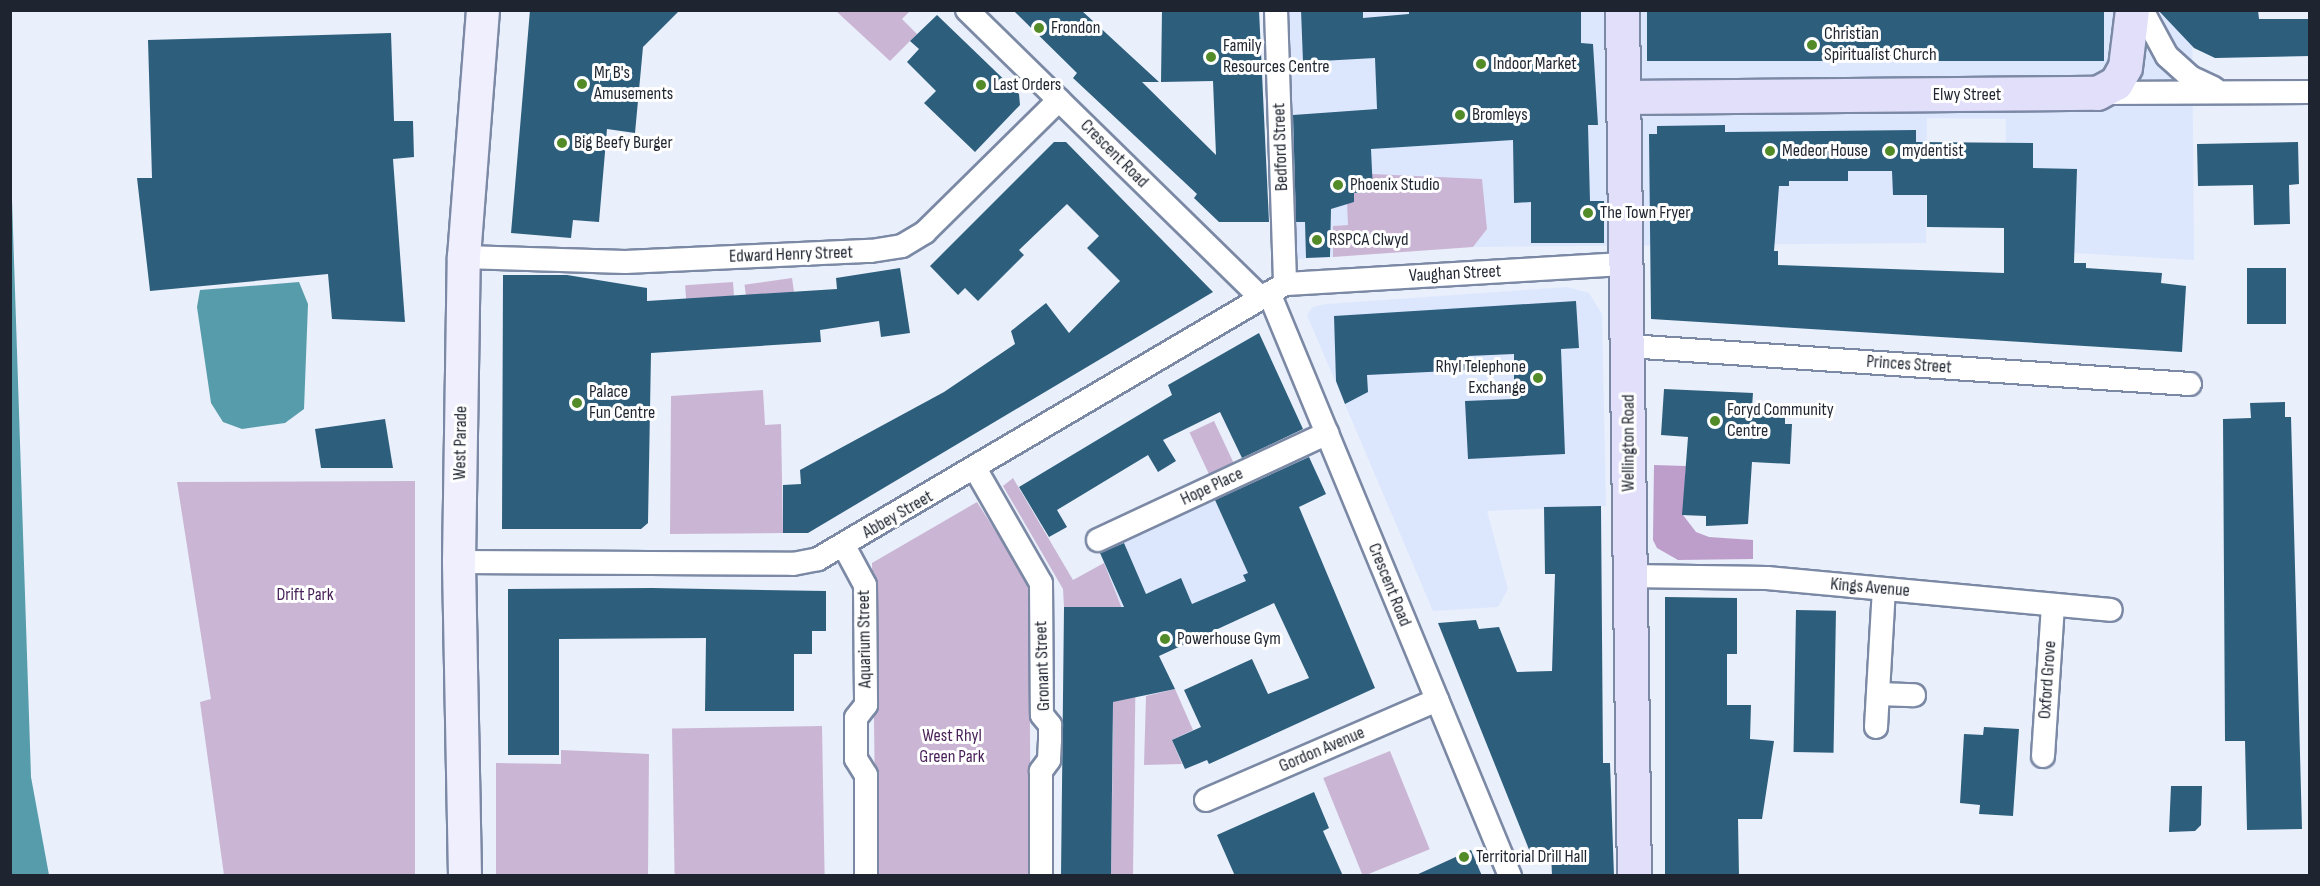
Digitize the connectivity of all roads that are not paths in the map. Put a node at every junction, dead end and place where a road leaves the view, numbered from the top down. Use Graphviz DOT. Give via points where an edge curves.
graph roads {
  1 [pos="483,10"];
  2 [pos="967,10"];
  3 [pos="1276,10"];
  4 [pos="1622,10"];
  5 [pos="2132,10"];
  6 [pos="2142,10"];
  7 [pos="2220,90"];
  8 [pos="2310,92"];
  9 [pos="2097,93"];
  10 [pos="1624,98"];
  11 [pos="1059,100"];
  12 [pos="464,257"];
  13 [pos="1624,264"];
  14 [pos="1272,292"];
  15 [pos="1628,346"];
  16 [pos="2190,384"];
  17 [pos="1327,433"];
  18 [pos="976,470"];
  19 [pos="1098,540"];
  20 [pos="844,546"];
  21 [pos="459,562"];
  22 [pos="1629,576"];
  23 [pos="1884,589"];
  24 [pos="2053,605"];
  25 [pos="2111,610"];
  26 [pos="1878,694"];
  27 [pos="1914,695"];
  28 [pos="1437,700"];
  29 [pos="1876,727"];
  30 [pos="2043,756"];
  31 [pos="1206,800"];
  32 [pos="465,876"];
  33 [pos="866,876"];
  34 [pos="1041,876"];
  35 [pos="1510,876"];
  36 [pos="1634,876"];
  1 -- 12 [label="main road, West Parade"];
  2 -- 11 [label="street, Crescent Road"];
  3 -- 14 [label="street, Bedford Street"];
  4 -- 10 [label="main road, Wellington Road"];
  5 -- 9 [label="main road" via="2125,67 2116,83"];
  6 -- 7 [label="street" via="2167,56 2190,77"];
  7 -- 8 [label="street, Elwy Street"];
  7 -- 9 [label="street, Elwy Street"];
  9 -- 10 [label="main road, Elwy Street"];
  10 -- 13 [label="main road, Wellington Road"];
  11 -- 12 [label="street, Edward Henry Street" via="925,232 902,246 871,251 625,262"];
  11 -- 14 [label="street, Crescent Road"];
  12 -- 21 [label="main road, West Parade"];
  13 -- 14 [label="street, Vaughan Street"];
  13 -- 15 [label="main road, Wellington Road"];
  14 -- 17 [label="street, Crescent Road"];
  14 -- 18 [label="street, Abbey Street"];
  15 -- 16 [label="street, Princes Street"];
  15 -- 22 [label="main road, Wellington Road"];
  17 -- 19 [label="street, Hope Place"];
  17 -- 28 [label="street, Crescent Road"];
  18 -- 20 [label="street, Abbey Street"];
  18 -- 34 [label="street, Gronant Street" via="1041,583 1042,715 1050,725 1050,740 1049,760 1041,771"];
  20 -- 21 [label="street, Abbey Street" via="818,559 793,564"];
  20 -- 33 [label="street, Aquarium Street" via="865,585 866,705 856,718 856,759 866,775"];
  21 -- 32 [label="main road, West Parade"];
  22 -- 23 [label="street, Kings Avenue" via="1767,579"];
  22 -- 36 [label="main road, Wellington Road"];
  23 -- 24 [label="street, Kings Avenue"];
  23 -- 26 [label="street"];
  24 -- 25 [label="street, Kings Avenue"];
  24 -- 30 [label="street, Oxford Grove"];
  26 -- 27 [label="street"];
  26 -- 29 [label="street"];
  28 -- 31 [label="street, Gordon Avenue"];
  28 -- 35 [label="street, Crescent Road"];
}
